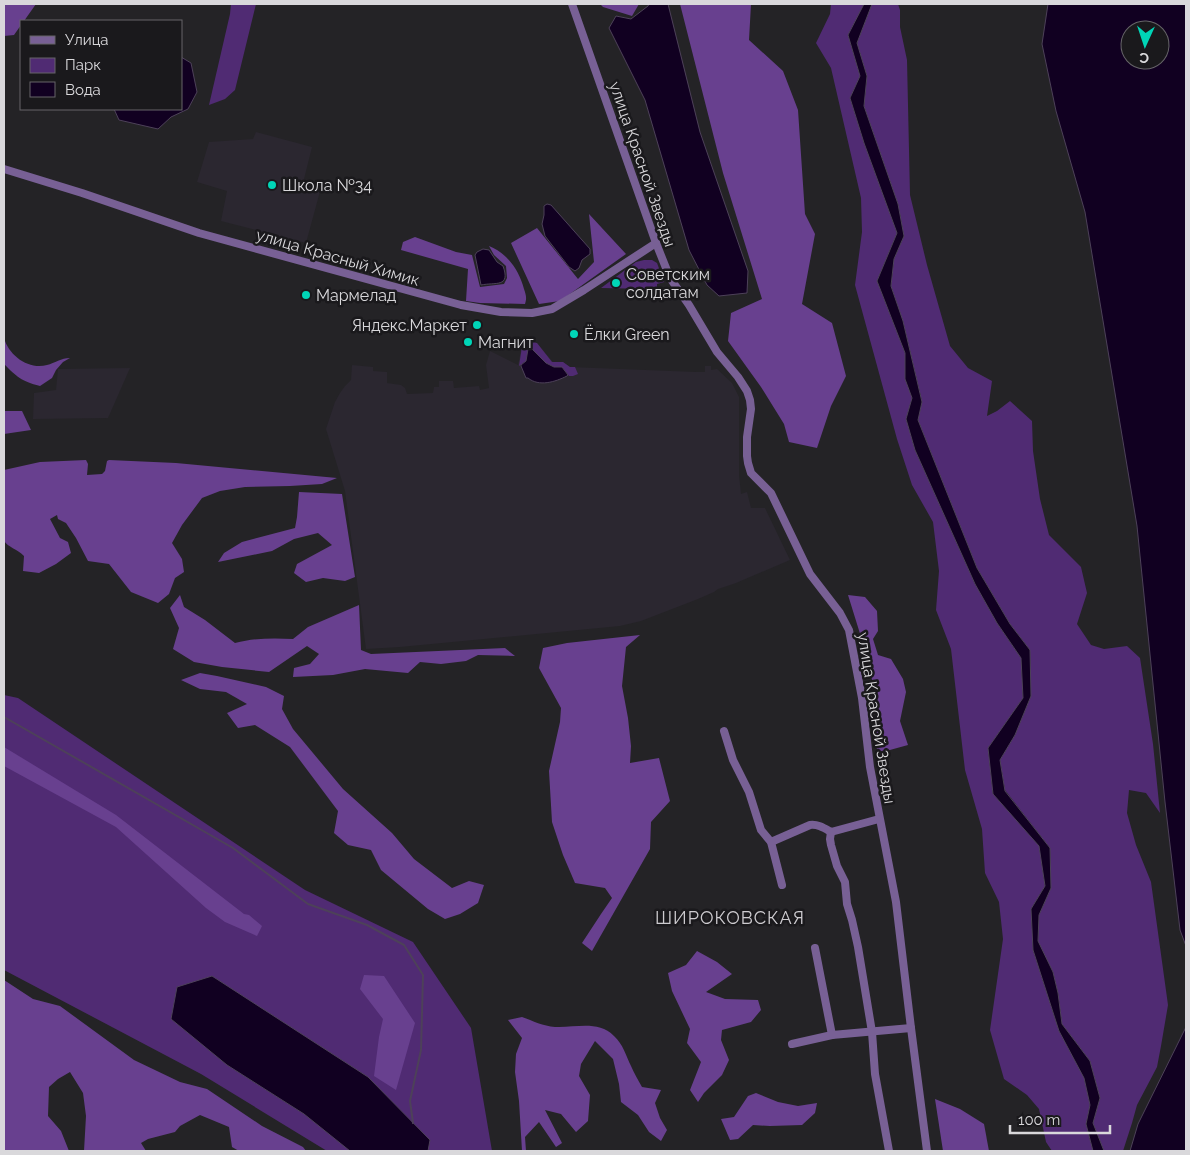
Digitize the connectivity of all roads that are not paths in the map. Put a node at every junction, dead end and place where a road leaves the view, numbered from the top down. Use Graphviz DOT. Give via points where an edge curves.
graph roads {
  1 [pos="572,4"];
  2 [pos="4,169"];
  3 [pos="656,243"];
  4 [pos="724,731"];
  5 [pos="880,818"];
  6 [pos="831,832"];
  7 [pos="771,842"];
  8 [pos="782,885"];
  9 [pos="815,948"];
  10 [pos="911,1028"];
  11 [pos="872,1032"];
  12 [pos="832,1035"];
  13 [pos="792,1044"];
  14 [pos="889,1151"];
  15 [pos="927,1151"];
  1 -- 3 [label="street, улица Красной Звезды"];
  2 -- 3 [label="street, улица Красный Химик" via="199,233 461,306 492,311 532,313 552,309"];
  3 -- 5 [label="street, улица Красной Звезды" via="670,278 717,352 747,391 751,409 747,437 751,473 771,493 810,574 849,630"];
  4 -- 7 [label="street" via="761,830"];
  5 -- 6 [label="street, улица Красной Звезды"];
  5 -- 10 [label="street, улица Красной Звезды" via="896,902"];
  6 -- 7 [label="street" via="815,824"];
  6 -- 11 [label="street" via="836,866 845,882 846,904 858,947"];
  7 -- 8 [label="street"];
  9 -- 12 [label="street"];
  10 -- 11 [label="street"];
  10 -- 15 [label="street, улица Красной Звезды"];
  11 -- 12 [label="street"];
  11 -- 14 [label="street" via="875,1074"];
  12 -- 13 [label="street"];
}
